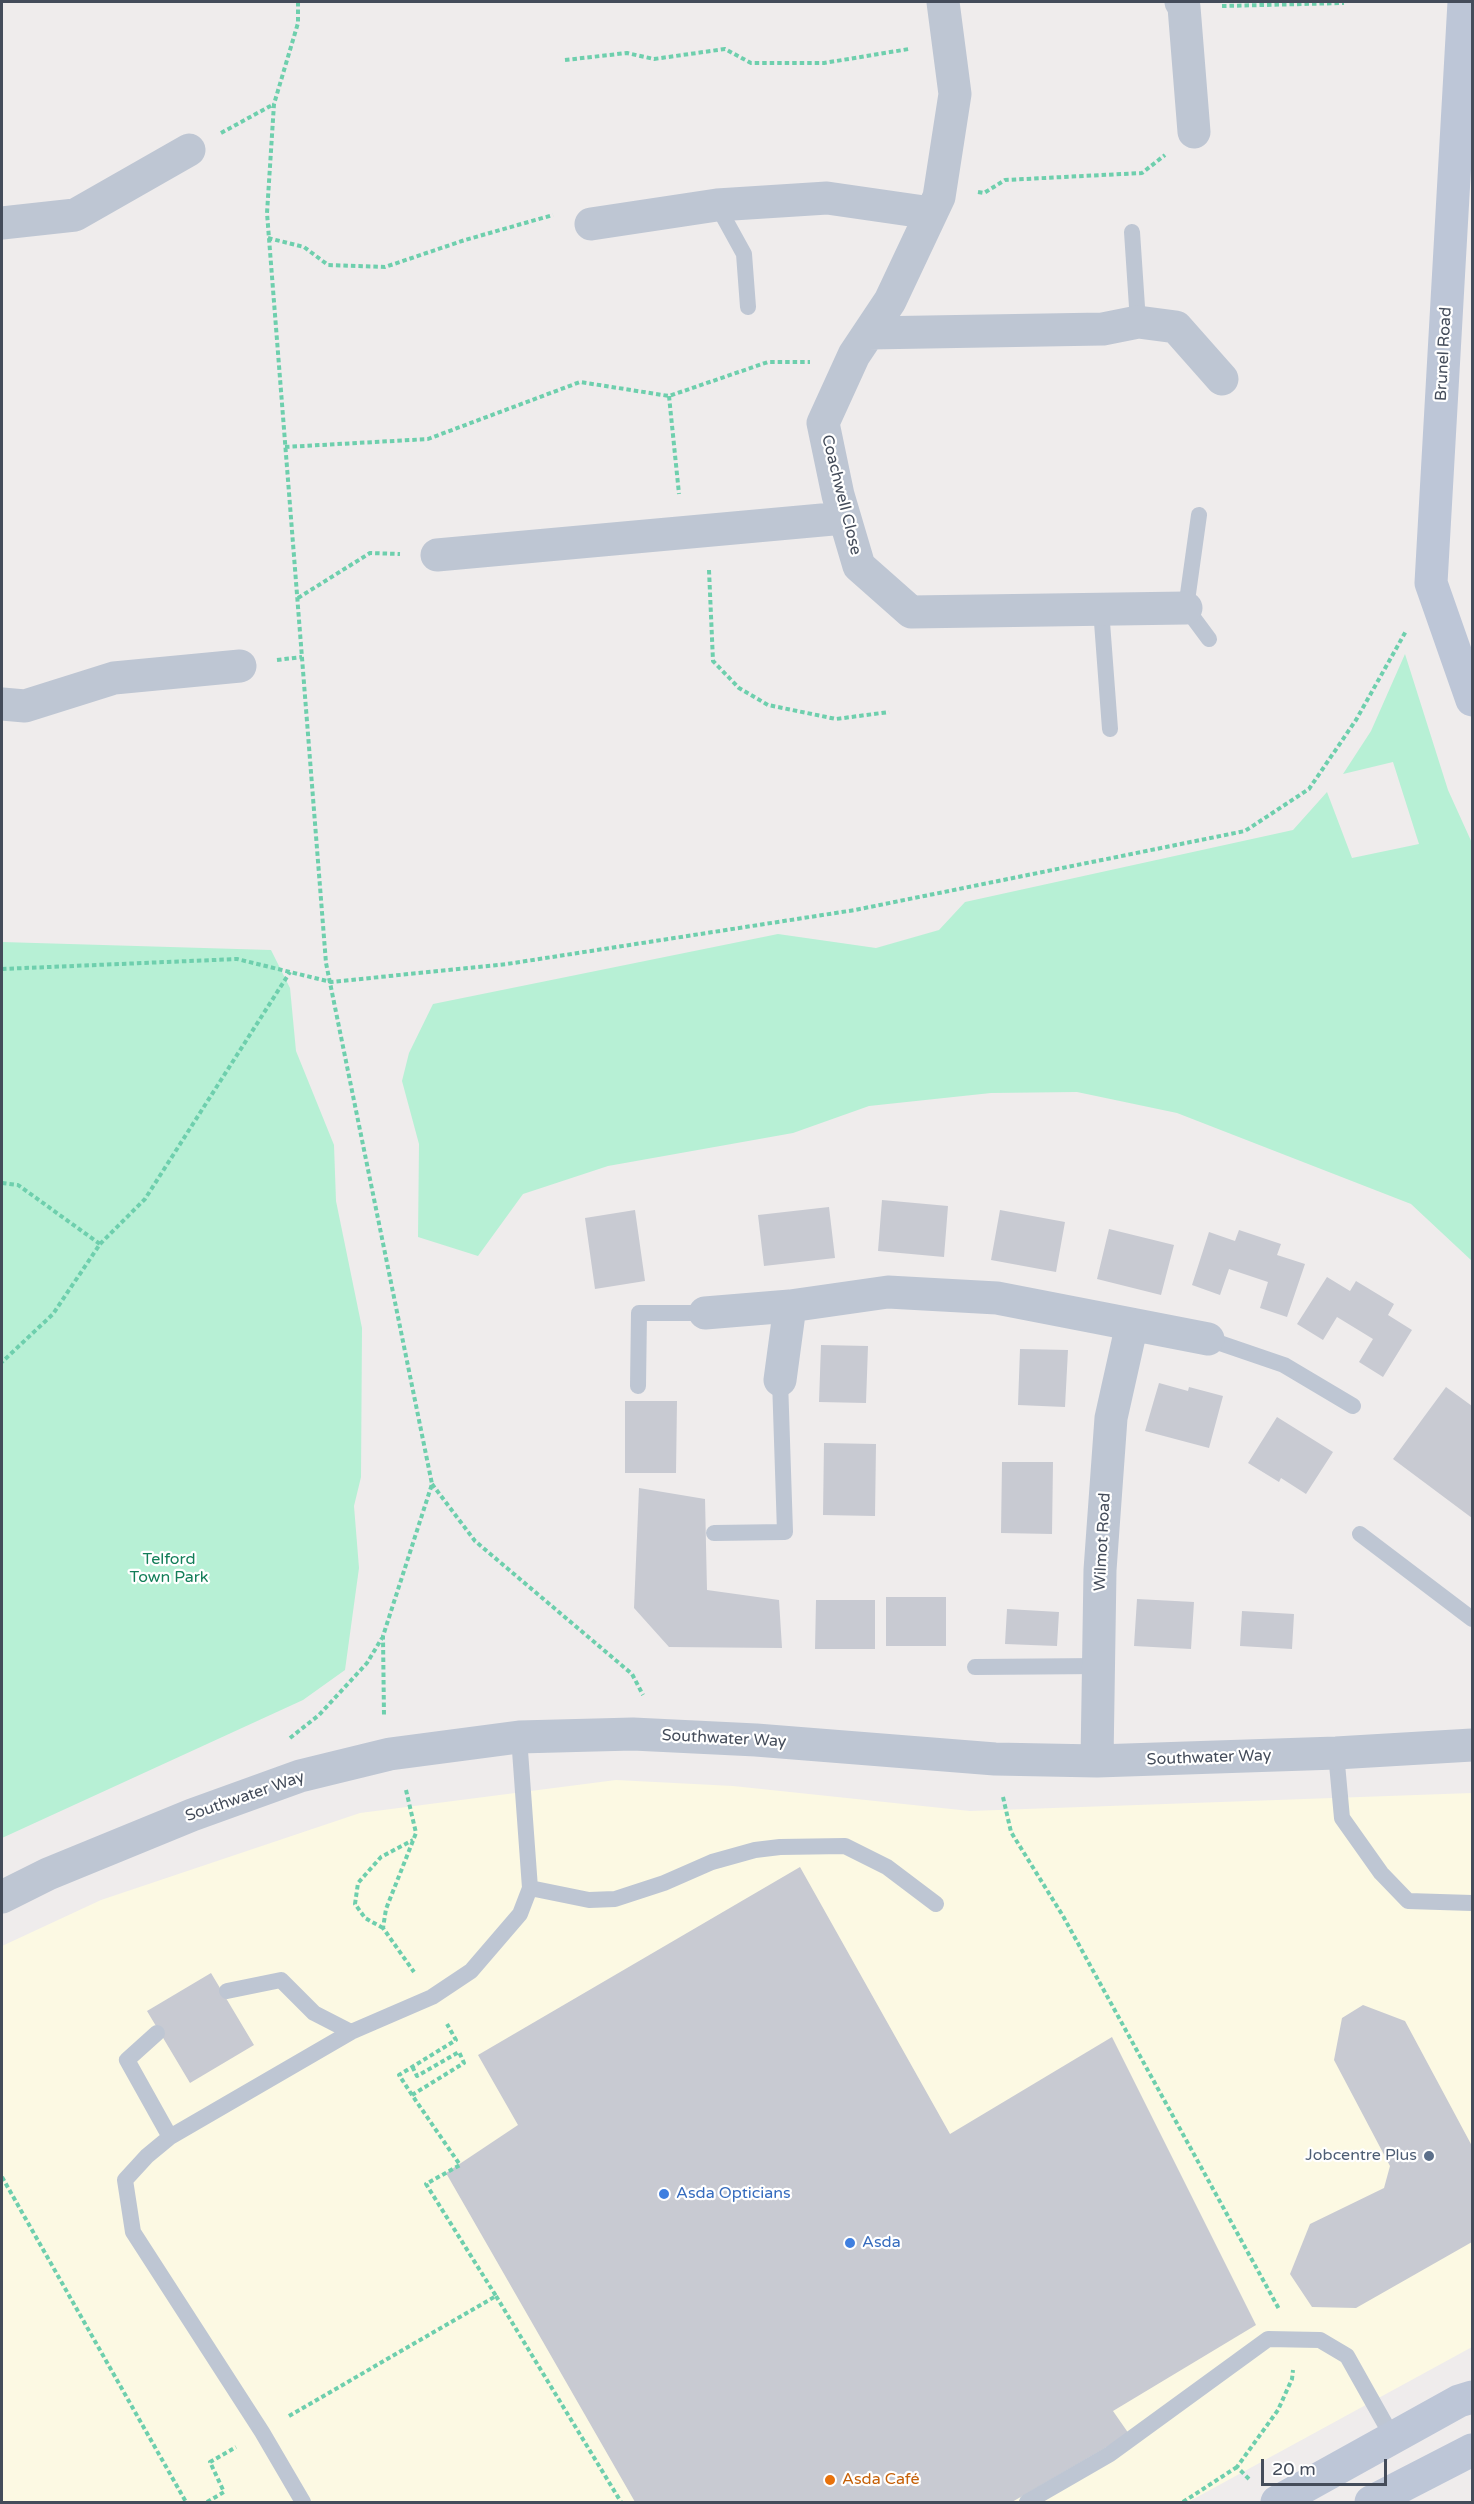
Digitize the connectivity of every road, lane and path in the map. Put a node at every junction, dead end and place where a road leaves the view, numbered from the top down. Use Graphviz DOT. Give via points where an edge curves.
graph roads {
  1 [pos="298,2"];
  2 [pos="943,2"];
  3 [pos="1464,2"];
  4 [pos="1344,3"];
  5 [pos="1183,4"];
  6 [pos="949,43"];
  7 [pos="565,60"];
  8 [pos="274,104"];
  9 [pos="1194,132"];
  10 [pos="189,150"];
  11 [pos="1463,181"];
  12 [pos="936,200"];
  13 [pos="717,205"];
  14 [pos="2,223"];
  15 [pos="596,223"];
  16 [pos="1132,232"];
  17 [pos="268,238"];
  18 [pos="748,307"];
  19 [pos="1138,322"];
  20 [pos="869,333"];
  21 [pos="851,362"];
  22 [pos="1222,379"];
  23 [pos="669,396"];
  24 [pos="285,447"];
  25 [pos="1199,515"];
  26 [pos="844,518"];
  27 [pos="682,532"];
  28 [pos="437,555"];
  29 [pos="709,560"];
  30 [pos="1431,583"];
  31 [pos="297,598"];
  32 [pos="1186,608"];
  33 [pos="1101,609"];
  34 [pos="1209,639"];
  35 [pos="240,666"];
  36 [pos="1473,700"];
  37 [pos="2,704"];
  38 [pos="890,712"];
  39 [pos="1110,729"];
  40 [pos="2,969"];
  41 [pos="290,972"];
  42 [pos="331,982"];
  43 [pos="2,1183"];
  44 [pos="100,1244"];
  45 [pos="790,1306"];
  46 [pos="705,1313"];
  47 [pos="1132,1324"];
  48 [pos="1208,1339"];
  49 [pos="2,1362"];
  50 [pos="780,1380"];
  51 [pos="638,1386"];
  52 [pos="1353,1406"];
  53 [pos="432,1484"];
  54 [pos="714,1533"];
  55 [pos="1360,1534"];
  56 [pos="1473,1619"];
  57 [pos="383,1636"];
  58 [pos="1100,1666"];
  59 [pos="975,1667"];
  60 [pos="664,1735"];
  61 [pos="519,1737"];
  62 [pos="287,1740"];
  63 [pos="1473,1745"];
  64 [pos="1336,1753"];
  65 [pos="390,1754"];
  66 [pos="995,1759"];
  67 [pos="1097,1761"];
  68 [pos="413,1840"];
  69 [pos="530,1888"];
  70 [pos="2,1897"];
  71 [pos="1473,1903"];
  72 [pos="936,1904"];
  73 [pos="386,1909"];
  74 [pos="382,1928"];
  75 [pos="227,1991"];
  76 [pos="351,2032"];
  77 [pos="157,2033"];
  78 [pos="412,2095"];
  79 [pos="170,2137"];
  80 [pos="2,2177"];
  81 [pos="496,2295"];
  82 [pos="1295,2340"];
  83 [pos="1473,2397"];
  84 [pos="262,2432"];
  85 [pos="1393,2438"];
  86 [pos="1473,2450"];
  87 [pos="1237,2467"];
  88 [pos="1265,2494"];
  89 [pos="186,2502"];
  90 [pos="207,2502"];
  91 [pos="303,2502"];
  92 [pos="621,2502"];
  93 [pos="1027,2502"];
  94 [pos="1183,2502"];
  95 [pos="1371,2502"];
  1 -- 8 [label="path" via="298,23"];
  2 -- 6 [label="street, Coachwell Close"];
  3 -- 11 [label="street, Brunel Road"];
  4 -- 5 [label="path"];
  5 -- 9 [label="street"];
  6 -- 7 [label="path" via="824,63 751,63 725,49 654,59 627,53"];
  6 -- 12 [label="street, Coachwell Close" via="955,94"];
  8 -- 10 [label="path"];
  8 -- 17 [label="path"];
  9 -- 12 [label="path" via="1142,173 1005,180 984,193"];
  10 -- 14 [label="street" via="75,215"];
  11 -- 30 [label="street, Brunel Road"];
  12 -- 13 [label="street" via="827,198"];
  12 -- 20 [label="street, Coachwell Close" via="890,300"];
  13 -- 15 [label="street"];
  13 -- 18 [label="lane" via="744,254"];
  15 -- 17 [label="path" via="573,210 386,267 328,265 304,247"];
  16 -- 19 [label="lane"];
  17 -- 24 [label="path"];
  19 -- 20 [label="street" via="1103,329"];
  19 -- 22 [label="street" via="1176,327"];
  20 -- 21 [label="street, Coachwell Close"];
  21 -- 23 [label="path" via="768,362"];
  21 -- 26 [label="street, Coachwell Close" via="823,423"];
  23 -- 24 [label="path" via="580,382 428,439"];
  23 -- 27 [label="path"];
  24 -- 31 [label="path"];
  25 -- 32 [label="lane"];
  26 -- 27 [label="street"];
  26 -- 33 [label="street, Coachwell Close" via="859,566 911,612"];
  27 -- 28 [label="street"];
  28 -- 31 [label="path" via="370,553"];
  29 -- 38 [label="path" via="713,661 739,688 768,705 836,719"];
  30 -- 36 [label="street, Brunel Road"];
  30 -- 42 [label="path" via="1389,664 1309,789 1245,831 843,912 507,964"];
  31 -- 42 [label="path" via="326,963"];
  32 -- 33 [label="street, Coachwell Close"];
  32 -- 34 [label="lane"];
  33 -- 39 [label="lane"];
  35 -- 37 [label="street" via="114,678 25,706"];
  40 -- 41 [label="path" via="237,959"];
  41 -- 42 [label="path"];
  41 -- 44 [label="path" via="145,1198"];
  42 -- 53 [label="path"];
  43 -- 44 [label="path" via="18,1185"];
  44 -- 49 [label="path" via="53,1314"];
  45 -- 46 [label="street"];
  45 -- 47 [label="street" via="888,1292 998,1298"];
  45 -- 50 [label="street"];
  46 -- 51 [label="lane" via="639,1313"];
  47 -- 48 [label="street"];
  47 -- 58 [label="street, Wilmot Road" via="1111,1418 1100,1570"];
  48 -- 52 [label="lane" via="1284,1365"];
  50 -- 54 [label="lane" via="785,1532"];
  53 -- 57 [label="path"];
  53 -- 60 [label="path" via="475,1541 632,1674"];
  55 -- 56 [label="lane"];
  57 -- 62 [label="path" via="368,1664 319,1715"];
  57 -- 65 [label="path" via="384,1714"];
  58 -- 59 [label="lane"];
  58 -- 67 [label="street, Wilmot Road"];
  60 -- 61 [label="street, Southwater Way"];
  60 -- 66 [label="street, Southwater Way"];
  61 -- 65 [label="street, Southwater Way"];
  61 -- 69 [label="lane"];
  63 -- 64 [label="street, Southwater Way"];
  64 -- 67 [label="street, Southwater Way"];
  64 -- 71 [label="lane" via="1342,1818 1381,1873 1408,1901"];
  65 -- 68 [label="path" via="396,1782 406,1788 416,1833"];
  65 -- 70 [label="street, Southwater Way" via="300,1776 192,1815"];
  66 -- 67 [label="street, Southwater Way"];
  66 -- 82 [label="path" via="1011,1832 1063,1916"];
  68 -- 73 [label="path"];
  68 -- 74 [label="path" via="381,1857 358,1883 355,1904 365,1918"];
  69 -- 72 [label="lane" via="589,1900 615,1899 755,1850 845,1846 887,1867"];
  69 -- 76 [label="lane" via="520,1914 471,1971 432,1997"];
  75 -- 76 [label="lane" via="282,1980 315,2013"];
  76 -- 79 [label="lane"];
  77 -- 79 [label="lane" via="127,2060"];
  78 -- 78 [label="path" via="399,2075 412,2066 417,2076 459,2052 464,2063"];
  78 -- 81 [label="path" via="460,2165 426,2184"];
  79 -- 84 [label="lane" via="125,2180 133,2232"];
  80 -- 89 [label="path"];
  81 -- 84 [label="path"];
  81 -- 92 [label="path"];
  82 -- 85 [label="lane" via="1320,2340 1347,2356"];
  82 -- 87 [label="path" via="1292,2379 1278,2410"];
  82 -- 93 [label="lane" via="1268,2339 1110,2454"];
  83 -- 85 [label="street"];
  84 -- 90 [label="path" via="210,2462 224,2493"];
  84 -- 91 [label="lane"];
  85 -- 88 [label="street"];
  86 -- 95 [label="street"];
  87 -- 88 [label="path"];
  87 -- 94 [label="path"];
}
